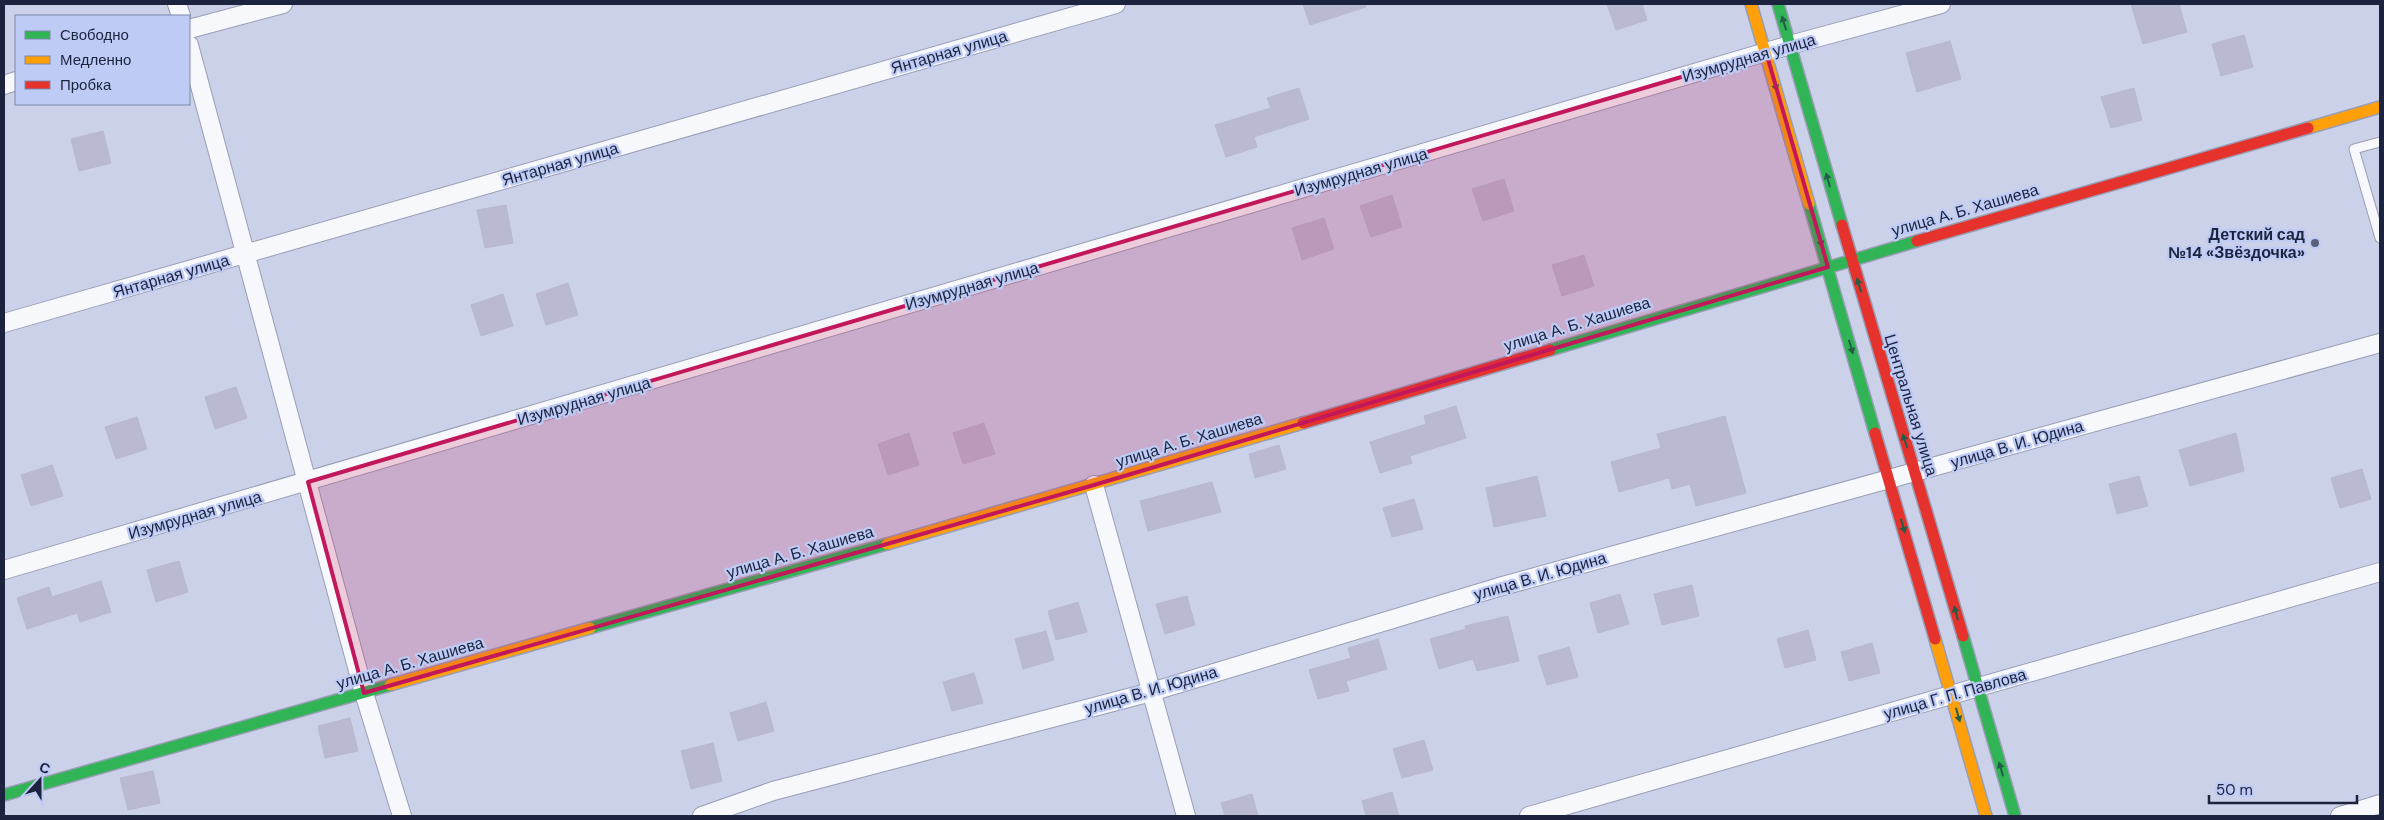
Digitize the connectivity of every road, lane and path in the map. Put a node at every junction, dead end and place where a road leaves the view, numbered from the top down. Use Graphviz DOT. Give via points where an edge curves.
graph roads {
  1 [pos="284,4"];
  2 [pos="1116,4"];
  3 [pos="1751,4"];
  4 [pos="1778,4"];
  5 [pos="1941,4"];
  6 [pos="190,29"];
  7 [pos="1790,45"];
  8 [pos="190,49"];
  9 [pos="1766,52"];
  10 [pos="2380,108"];
  11 [pos="2380,142"];
  12 [pos="2380,238"];
  13 [pos="246,254"];
  14 [pos="1851,260"];
  15 [pos="1828,267"];
  16 [pos="4,323"];
  17 [pos="2380,343"];
  18 [pos="1914,472"];
  19 [pos="1890,479"];
  20 [pos="308,482"];
  21 [pos="1094,485"];
  22 [pos="4,570"];
  23 [pos="2380,572"];
  24 [pos="1977,686"];
  25 [pos="1151,692"];
  26 [pos="364,693"];
  27 [pos="1952,695"];
  28 [pos="4,796"];
  29 [pos="2380,804"];
  30 [pos="402,816"];
  31 [pos="702,816"];
  32 [pos="1186,816"];
  33 [pos="1529,816"];
  34 [pos="1986,816"];
  35 [pos="2015,816"];
  36 [pos="2340,816"];
  1 -- 6 [label="street"];
  2 -- 13 [label="street, Янтарная улица"];
  3 -- 9 [label="street"];
  7 -- 4 [label="street, Центральная улица, one-way"];
  5 -- 7 [label="street, Изумрудная улица"];
  7 -- 9 [label="street, Изумрудная улица"];
  14 -- 7 [label="street, Центральная улица, one-way"];
  8 -- 13 [label="street"];
  9 -- 15 [label="street, one-way"];
  9 -- 20 [label="street, Изумрудная улица"];
  10 -- 14 [label="street, улица А. Б. Хашиева"];
  11 -- 12 [label="lane" via="2354,149"];
  13 -- 16 [label="street, Янтарная улица"];
  13 -- 20 [label="street"];
  14 -- 15 [label="street, улица А. Б. Хашиева"];
  18 -- 14 [label="street, Центральная улица, one-way"];
  15 -- 19 [label="street, one-way"];
  15 -- 21 [label="street, улица А. Б. Хашиева"];
  17 -- 18 [label="street, улица В. И. Юдина"];
  18 -- 19 [label="street, улица В. И. Юдина"];
  24 -- 18 [label="street, Центральная улица, one-way"];
  19 -- 25 [label="street, улица В. И. Юдина" via="1499,588"];
  19 -- 27 [label="street, one-way"];
  20 -- 22 [label="street, Изумрудная улица"];
  20 -- 26 [label="street"];
  21 -- 25 [label="street"];
  21 -- 26 [label="street, улица А. Б. Хашиева"];
  23 -- 24 [label="street, улица Г. П. Павлова"];
  24 -- 27 [label="street, улица Г. П. Павлова"];
  35 -- 24 [label="street, Центральная улица, one-way"];
  25 -- 31 [label="street, улица В. И. Юдина" via="773,791"];
  25 -- 32 [label="street"];
  26 -- 28 [label="street, улица А. Б. Хашиева"];
  26 -- 30 [label="street"];
  27 -- 33 [label="street, улица Г. П. Павлова"];
  27 -- 34 [label="street, one-way"];
  29 -- 36 [label="street"];
}
